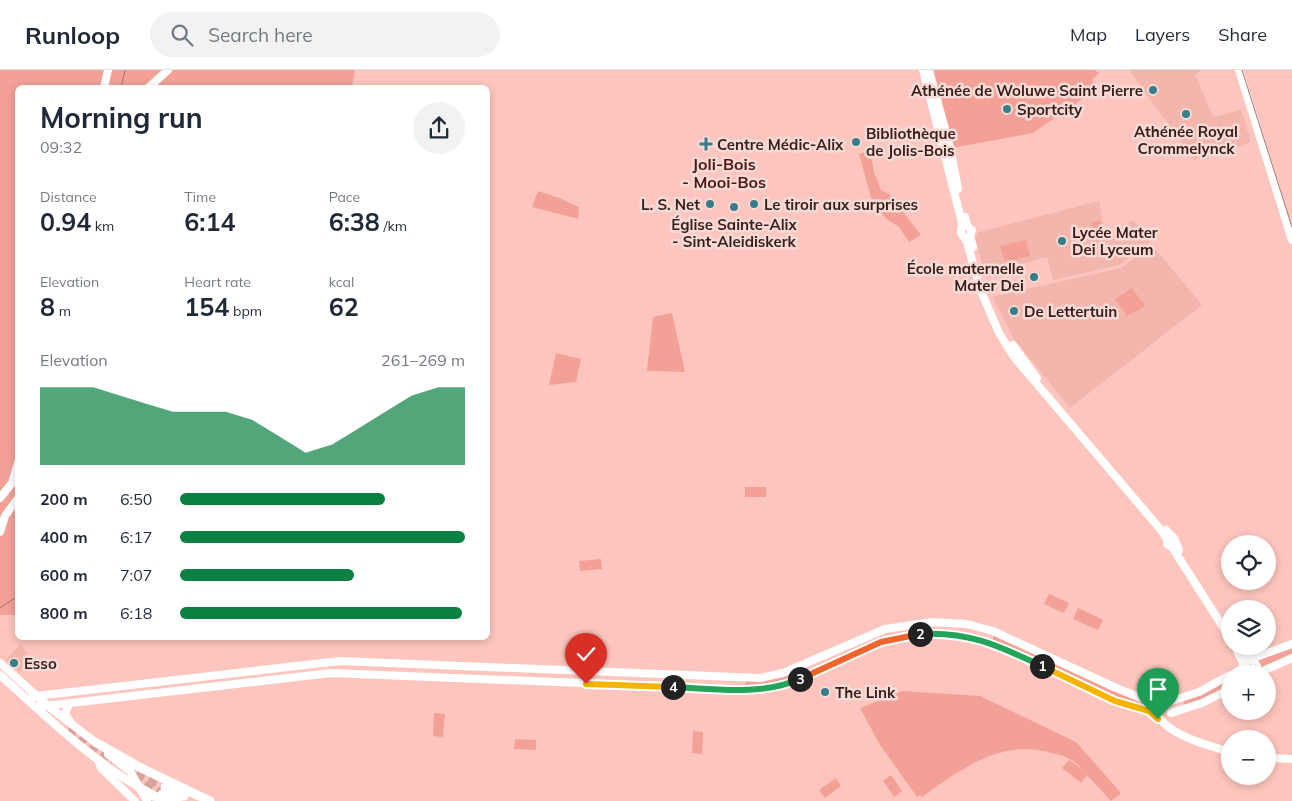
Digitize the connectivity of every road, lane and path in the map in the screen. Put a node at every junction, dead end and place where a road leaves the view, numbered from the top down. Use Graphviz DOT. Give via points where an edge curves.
graph roads {
  1 [pos="108,70"];
  2 [pos="168,70"];
  3 [pos="923,70"];
  4 [pos="929,70"];
  5 [pos="1239,70"];
  6 [pos="105,85"];
  7 [pos="151,85"];
  8 [pos="965,227"];
  9 [pos="1292,240"];
  10 [pos="15,475"];
  11 [pos="0,498"];
  12 [pos="15,502"];
  13 [pos="0,532"];
  14 [pos="1171,541"];
  15 [pos="1221,616"];
  16 [pos="1221,623"];
  17 [pos="1292,644"];
  18 [pos="834,649"];
  19 [pos="1240,655"];
  20 [pos="1248,655"];
  21 [pos="1292,658"];
  22 [pos="1251,659"];
  23 [pos="839,660"];
  24 [pos="0,662"];
  25 [pos="1244,665"];
  26 [pos="1256,665"];
  27 [pos="1276,665"];
  28 [pos="221,674"];
  29 [pos="0,675"];
  30 [pos="1221,680"];
  31 [pos="222,686"];
  32 [pos="80,691"];
  33 [pos="1221,694"];
  34 [pos="36,696"];
  35 [pos="28,700"];
  36 [pos="81,702"];
  37 [pos="1168,702"];
  38 [pos="1157,703"];
  39 [pos="69,704"];
  40 [pos="48,706"];
  41 [pos="36,707"];
  42 [pos="1154,713"];
  43 [pos="1168,716"];
  44 [pos="74,727"];
  45 [pos="95,742"];
  46 [pos="1221,749"];
  47 [pos="1276,758"];
  48 [pos="1292,759"];
  49 [pos="98,762"];
  50 [pos="140,788"];
  51 [pos="163,794"];
  52 [pos="148,799"];
  53 [pos="135,801"];
  54 [pos="178,801"];
  55 [pos="196,801"];
  56 [pos="210,801"];
  1 -- 6 [label="street"];
  2 -- 7 [label="street"];
  3 -- 8 [label="street"];
  4 -- 8 [label="street"];
  5 -- 9 [label="street"];
  8 -- 14 [label="street" via="961,233 968,236 989,313 1014,357"];
  10 -- 11 [label="street"];
  12 -- 13 [label="street" via="5,516"];
  14 -- 15 [label="street"];
  14 -- 16 [label="street"];
  17 -- 22 [label="street"];
  18 -- 23 [label="street"];
  18 -- 28 [label="street" via="783,673 751,678 340,661"];
  18 -- 38 [label="street" via="896,626 932,622 967,624 1003,635 1114,688"];
  19 -- 25 [label="street"];
  20 -- 22 [label="street"];
  21 -- 27 [label="street"];
  22 -- 25 [label="street"];
  22 -- 26 [label="street"];
  23 -- 31 [label="street" via="797,680 757,690 350,674"];
  23 -- 42 [label="street" via="903,636 963,635 999,646 1115,701"];
  24 -- 34 [label="street"];
  28 -- 31 [label="street"];
  28 -- 32 [label="street"];
  29 -- 35 [label="street"];
  30 -- 37 [label="street" via="1199,692"];
  31 -- 36 [label="street"];
  32 -- 34 [label="street"];
  32 -- 36 [label="street"];
  33 -- 43 [label="street"];
  34 -- 35 [label="street"];
  34 -- 40 [label="street"];
  35 -- 41 [label="street"];
  36 -- 39 [label="street"];
  37 -- 38 [label="street"];
  37 -- 43 [label="street" via="1171,706"];
  38 -- 42 [label="street"];
  39 -- 40 [label="street"];
  39 -- 44 [label="street" via="66,715"];
  40 -- 41 [label="street"];
  40 -- 44 [label="street"];
  41 -- 49 [label="street"];
  42 -- 43 [label="street" via="1158,719"];
  43 -- 46 [label="street" via="1178,732"];
  44 -- 45 [label="street"];
  45 -- 50 [label="street" via="101,750 126,766"];
  45 -- 56 [label="highway" via="143,770"];
  47 -- 48 [label="street"];
  49 -- 50 [label="street"];
  49 -- 53 [label="street"];
  50 -- 52 [label="highway"];
  51 -- 52 [label="highway"];
  51 -- 54 [label="highway"];
  51 -- 55 [label="highway"];
}
